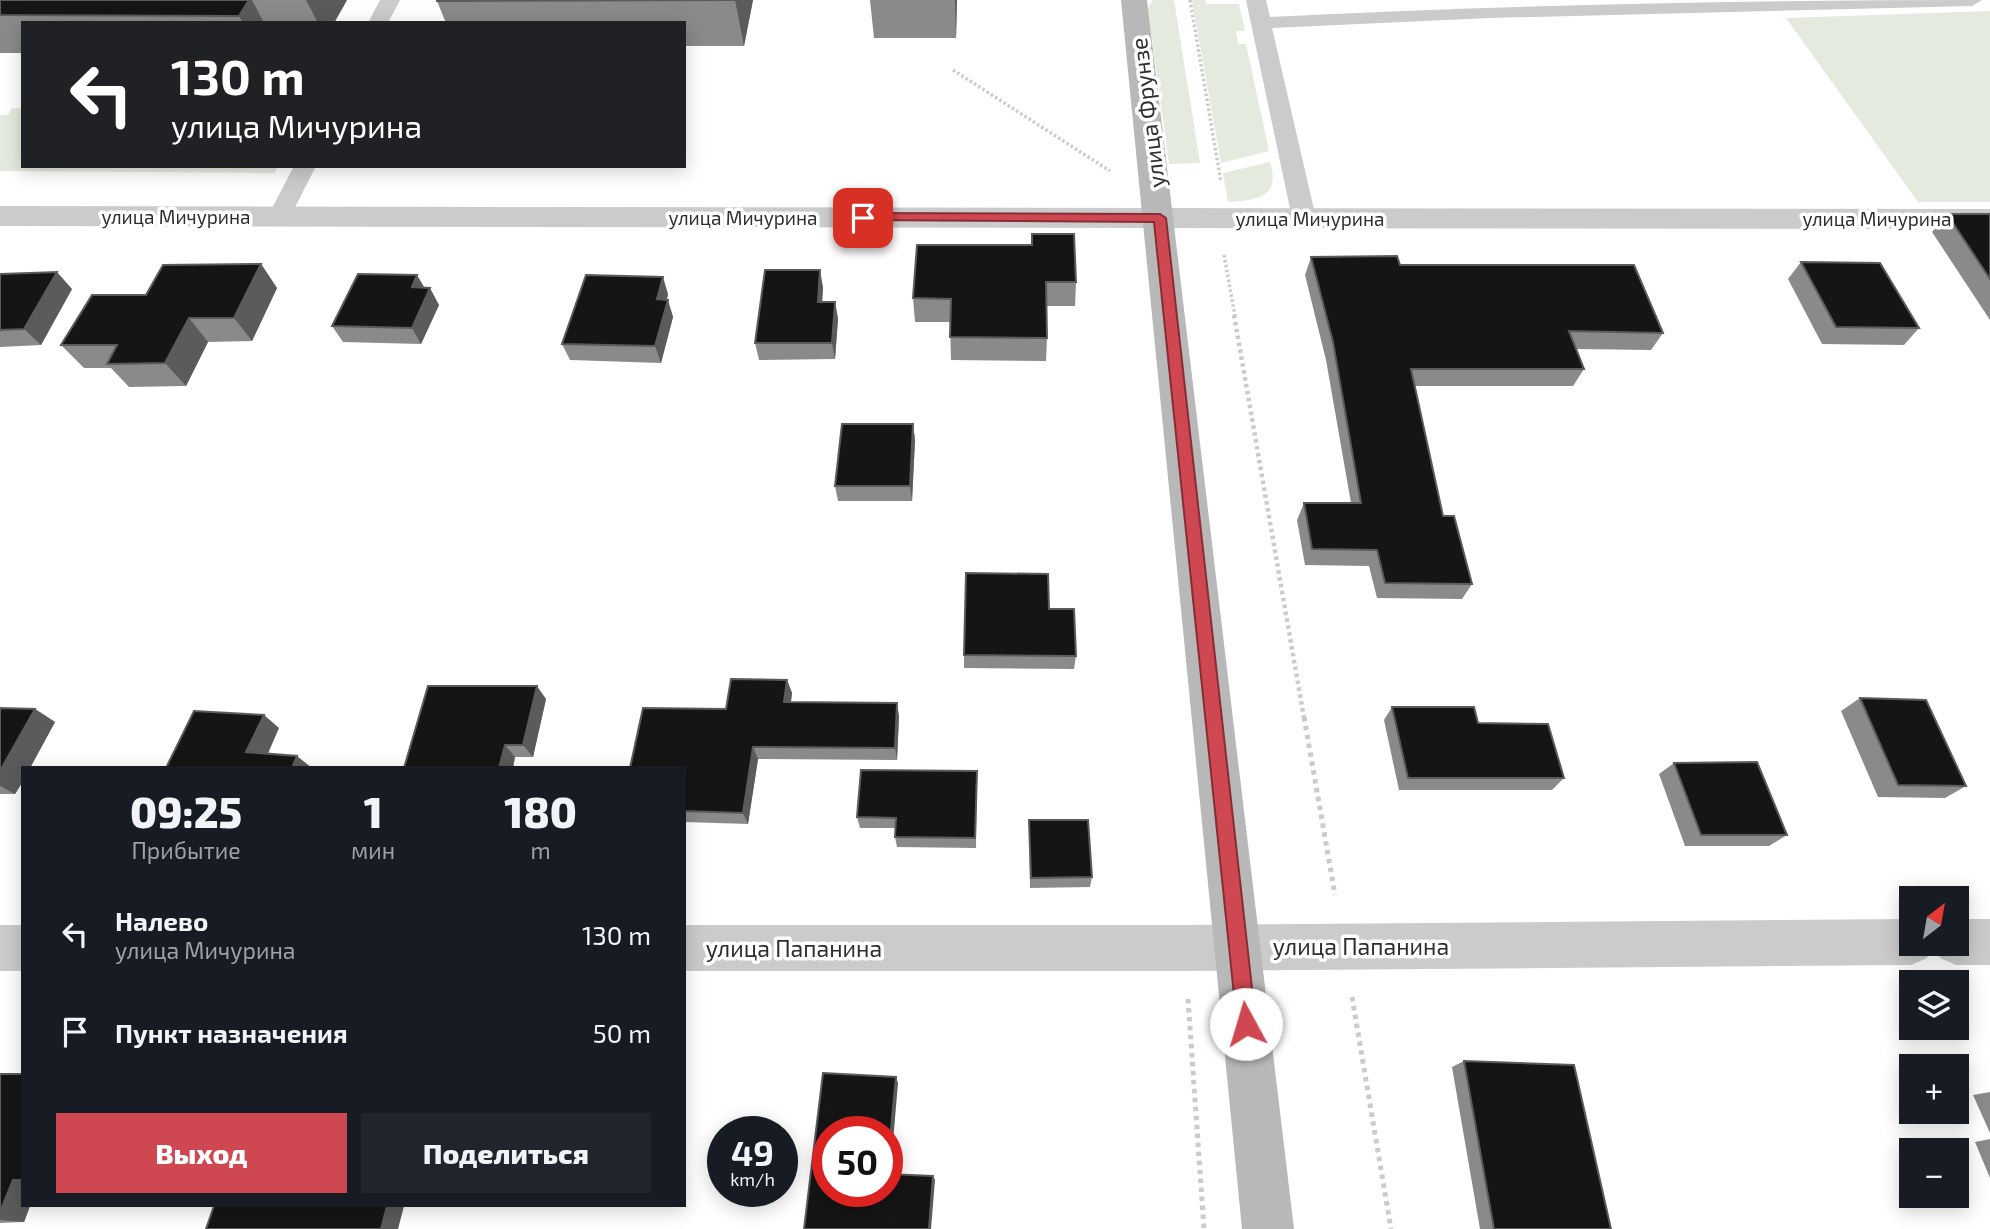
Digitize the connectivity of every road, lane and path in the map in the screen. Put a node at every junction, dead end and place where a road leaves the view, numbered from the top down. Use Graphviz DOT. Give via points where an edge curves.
graph roads {
  1 [pos="390,0"];
  2 [pos="1134,0"];
  3 [pos="1190,0"];
  4 [pos="1256,0"];
  5 [pos="1972,0"];
  6 [pos="1603,4"];
  7 [pos="1487,6"];
  8 [pos="379,21"];
  9 [pos="1262,23"];
  10 [pos="953,70"];
  11 [pos="304,168"];
  12 [pos="1116,175"];
  13 [pos="0,216"];
  14 [pos="280,216"];
  15 [pos="1160,218"];
  16 [pos="1304,218"];
  17 [pos="1225,219"];
  18 [pos="1990,219"];
  19 [pos="1899,942"];
  20 [pos="1969,942"];
  21 [pos="1990,942"];
  22 [pos="1344,946"];
  23 [pos="1238,947"];
  24 [pos="0,948"];
  25 [pos="21,948"];
  26 [pos="686,948"];
  27 [pos="1268,1229"];
  28 [pos="1391,1229"];
  1 -- 8 [label="lane"];
  2 -- 15 [label="main road, улица Фрунзе"];
  3 -- 17 [label="path"];
  4 -- 9 [label="lane"];
  5 -- 6 [label="lane"];
  6 -- 7 [label="lane"];
  7 -- 9 [label="lane"];
  9 -- 16 [label="lane"];
  10 -- 12 [label="path"];
  11 -- 14 [label="lane"];
  13 -- 14 [label="street, улица Мичурина"];
  14 -- 15 [label="street, улица Мичурина"];
  15 -- 17 [label="street, улица Мичурина"];
  15 -- 23 [label="main road, улица Фрунзе"];
  16 -- 17 [label="street, улица Мичурина"];
  16 -- 18 [label="street, улица Мичурина"];
  17 -- 22 [label="path" via="1219,231"];
  19 -- 22 [label="street, улица Папанина"];
  20 -- 21 [label="street"];
  22 -- 23 [label="street, улица Папанина"];
  22 -- 28 [label="path"];
  23 -- 26 [label="street, улица Папанина"];
  23 -- 27 [label="main road, улица Фрунзе"];
  24 -- 25 [label="street"];
}
